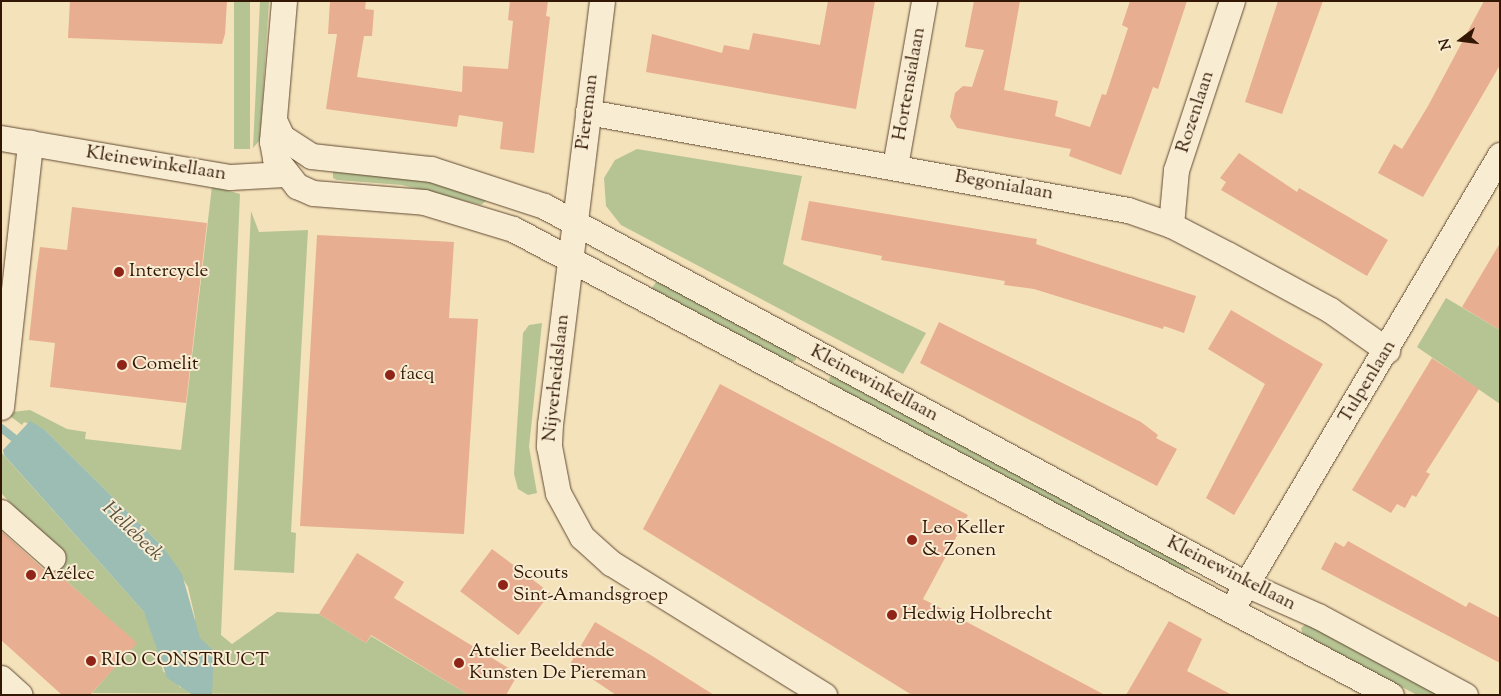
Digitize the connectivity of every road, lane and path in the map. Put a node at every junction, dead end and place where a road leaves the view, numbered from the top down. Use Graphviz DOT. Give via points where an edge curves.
graph roads {
  1 [pos="284,1"];
  2 [pos="602,1"];
  3 [pos="924,1"];
  4 [pos="1232,1"];
  5 [pos="588,112"];
  6 [pos="274,120"];
  7 [pos="1,138"];
  8 [pos="30,143"];
  9 [pos="1500,154"];
  10 [pos="895,166"];
  11 [pos="284,174"];
  12 [pos="574,223"];
  13 [pos="1171,224"];
  14 [pos="570,259"];
  15 [pos="1387,350"];
  16 [pos="1,407"];
  17 [pos="1,512"];
  18 [pos="53,558"];
  19 [pos="1246,584"];
  20 [pos="1233,609"];
  21 [pos="1,678"];
  22 [pos="20,695"];
  23 [pos="824,695"];
  24 [pos="1391,695"];
  25 [pos="1465,695"];
  1 -- 6 [label="street"];
  2 -- 5 [label="street, Piereman"];
  3 -- 10 [label="street, Hortensialaan"];
  4 -- 13 [label="street, Rozenlaan" via="1176,170"];
  5 -- 10 [label="street, Begonialaan"];
  5 -- 12 [label="street, Piereman"];
  6 -- 11 [label="street" via="275,158"];
  6 -- 12 [label="street, Kleinewinkellaan" via="282,137 311,156 431,169 520,195"];
  7 -- 8 [label="street, Kleinewinkellaan"];
  8 -- 11 [label="street, Kleinewinkellaan" via="230,177"];
  8 -- 16 [label="street"];
  9 -- 15 [label="street, Tulpenlaan"];
  10 -- 13 [label="street, Begonialaan" via="1091,201"];
  11 -- 14 [label="street, Kleinewinkellaan" via="313,193 396,197 482,217"];
  12 -- 14 [label="street, Nijverheidslaan"];
  12 -- 19 [label="street, Kleinewinkellaan"];
  13 -- 15 [label="street, Begonialaan" via="1330,310"];
  14 -- 20 [label="street, Kleinewinkellaan"];
  14 -- 23 [label="street, Nijverheidslaan" via="549,446 558,493 569,516 582,536 611,563"];
  15 -- 19 [label="street, Tulpenlaan"];
  17 -- 18 [label="street"];
  19 -- 20 [label="street, Tulpenlaan"];
  19 -- 25 [label="street, Kleinewinkellaan" via="1318,616"];
  20 -- 24 [label="street, Kleinewinkellaan"];
  21 -- 22 [label="street"];
}
